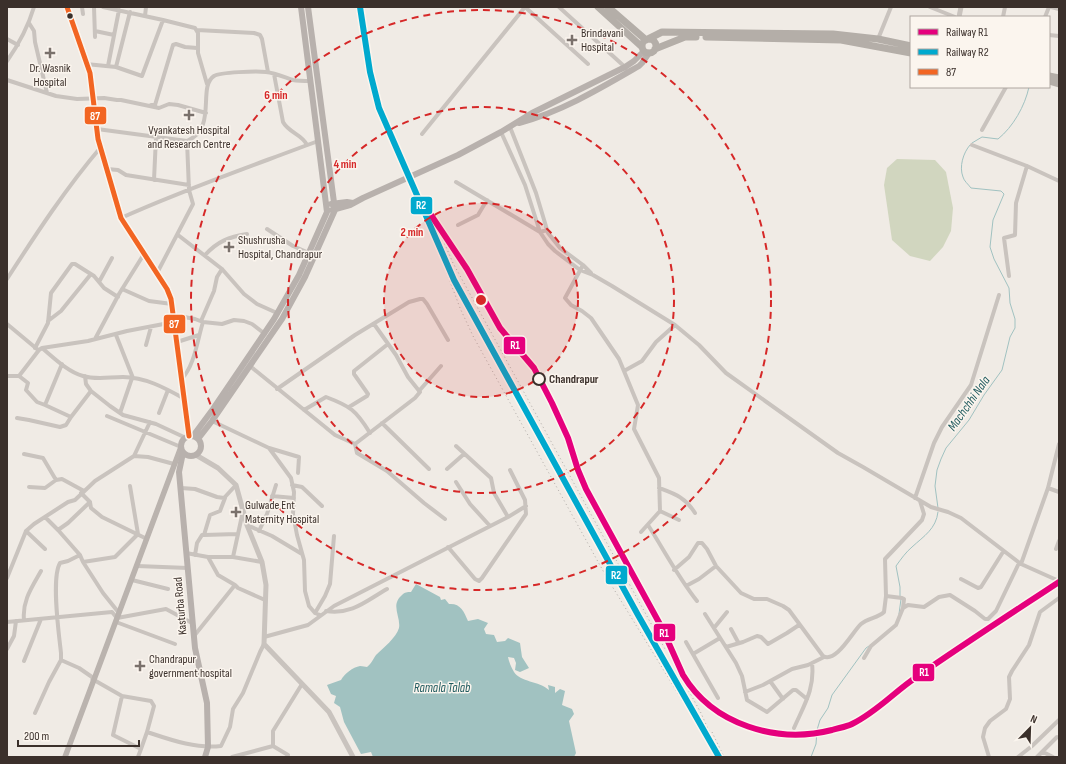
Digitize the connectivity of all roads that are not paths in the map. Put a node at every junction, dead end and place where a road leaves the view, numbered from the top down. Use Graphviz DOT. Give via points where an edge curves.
graph roads {
  1 [pos="34,7"];
  2 [pos="66,7"];
  3 [pos="82,7"];
  4 [pos="94,7"];
  5 [pos="103,7"];
  6 [pos="146,7"];
  7 [pos="301,7"];
  8 [pos="308,7"];
  9 [pos="525,7"];
  10 [pos="559,7"];
  11 [pos="598,7"];
  12 [pos="608,7"];
  13 [pos="891,7"];
  14 [pos="930,7"];
  15 [pos="1050,7"];
  16 [pos="112,8"];
  17 [pos="1059,9"];
  18 [pos="119,10"];
  19 [pos="130,12"];
  20 [pos="83,14"];
  21 [pos="145,16"];
  22 [pos="952,16"];
  23 [pos="1046,16"];
  24 [pos="163,20"];
  25 [pos="29,23"];
  26 [pos="196,30"];
  27 [pos="95,31"];
  28 [pos="114,35"];
  29 [pos="95,37"];
  30 [pos="7,39"];
  31 [pos="647,39"];
  32 [pos="878,39"];
  33 [pos="18,45"];
  34 [pos="910,46"];
  35 [pos="197,48"];
  36 [pos="647,50"];
  37 [pos="910,53"];
  38 [pos="7,61"];
  39 [pos="86,64"];
  40 [pos="588,64"];
  41 [pos="108,66"];
  42 [pos="116,67"];
  43 [pos="624,67"];
  44 [pos="268,72"];
  45 [pos="274,74"];
  46 [pos="7,80"];
  47 [pos="311,81"];
  48 [pos="207,84"];
  49 [pos="1005,88"];
  50 [pos="47,93"];
  51 [pos="94,99"];
  52 [pos="150,105"];
  53 [pos="206,113"];
  54 [pos="511,126"];
  55 [pos="97,130"];
  56 [pos="982,130"];
  57 [pos="502,132"];
  58 [pos="422,134"];
  59 [pos="325,135"];
  60 [pos="156,137"];
  61 [pos="317,139"];
  62 [pos="187,141"];
  63 [pos="307,145"];
  64 [pos="972,145"];
  65 [pos="101,147"];
  66 [pos="1027,166"];
  67 [pos="107,169"];
  68 [pos="154,180"];
  69 [pos="1059,180"];
  70 [pos="456,182"];
  71 [pos="188,185"];
  72 [pos="188,190"];
  73 [pos="487,200"];
  74 [pos="327,204"];
  75 [pos="335,206"];
  76 [pos="327,212"];
  77 [pos="121,218"];
  78 [pos="458,225"];
  79 [pos="267,229"];
  80 [pos="547,230"];
  81 [pos="540,232"];
  82 [pos="178,234"];
  83 [pos="248,234"];
  84 [pos="309,253"];
  85 [pos="144,254"];
  86 [pos="205,255"];
  87 [pos="112,258"];
  88 [pos="583,265"];
  89 [pos="222,269"];
  90 [pos="580,270"];
  91 [pos="90,274"];
  92 [pos="156,275"];
  93 [pos="593,275"];
  94 [pos="1009,276"];
  95 [pos="7,279"];
  96 [pos="99,282"];
  97 [pos="122,289"];
  98 [pos="999,295"];
  99 [pos="118,297"];
  100 [pos="172,304"];
  101 [pos="276,313"];
  102 [pos="173,315"];
  103 [pos="202,321"];
  104 [pos="48,322"];
  105 [pos="174,322"];
  106 [pos="374,324"];
  107 [pos="675,325"];
  108 [pos="8,327"];
  109 [pos="151,327"];
  110 [pos="265,334"];
  111 [pos="116,335"];
  112 [pos="199,335"];
  113 [pos="95,339"];
  114 [pos="448,340"];
  115 [pos="177,342"];
  116 [pos="146,344"];
  117 [pos="388,344"];
  118 [pos="39,349"];
  119 [pos="62,364"];
  120 [pos="250,366"];
  121 [pos="441,366"];
  122 [pos="624,371"];
  123 [pos="7,376"];
  124 [pos="20,376"];
  125 [pos="86,376"];
  126 [pos="132,378"];
  127 [pos="181,380"];
  128 [pos="278,389"];
  129 [pos="168,390"];
  130 [pos="91,391"];
  131 [pos="419,391"];
  132 [pos="183,398"];
  133 [pos="45,405"];
  134 [pos="349,407"];
  135 [pos="304,410"];
  136 [pos="159,412"];
  137 [pos="120,413"];
  138 [pos="107,416"];
  139 [pos="71,417"];
  140 [pos="16,418"];
  141 [pos="212,421"];
  142 [pos="150,422"];
  143 [pos="382,423"];
  144 [pos="144,432"];
  145 [pos="370,433"];
  146 [pos="191,437"];
  147 [pos="355,444"];
  148 [pos="1059,444"];
  149 [pos="456,446"];
  150 [pos="269,448"];
  151 [pos="182,450"];
  152 [pos="24,454"];
  153 [pos="464,454"];
  154 [pos="196,455"];
  155 [pos="134,456"];
  156 [pos="174,464"];
  157 [pos="447,469"];
  158 [pos="429,470"];
  159 [pos="510,470"];
  160 [pos="298,473"];
  161 [pos="56,480"];
  162 [pos="456,482"];
  163 [pos="276,485"];
  164 [pos="292,485"];
  165 [pos="29,486"];
  166 [pos="130,486"];
  167 [pos="236,486"];
  168 [pos="181,488"];
  169 [pos="659,488"];
  170 [pos="1048,488"];
  171 [pos="82,492"];
  172 [pos="1059,492"];
  173 [pos="272,496"];
  174 [pos="225,498"];
  175 [pos="294,498"];
  176 [pos="915,498"];
  177 [pos="920,501"];
  178 [pos="90,502"];
  179 [pos="322,506"];
  180 [pos="526,506"];
  181 [pos="243,510"];
  182 [pos="660,511"];
  183 [pos="695,513"];
  184 [pos="45,517"];
  185 [pos="508,517"];
  186 [pos="445,519"];
  187 [pos="679,520"];
  188 [pos="247,525"];
  189 [pos="648,525"];
  190 [pos="490,526"];
  191 [pos="58,530"];
  192 [pos="259,530"];
  193 [pos="26,531"];
  194 [pos="641,532"];
  195 [pos="138,534"];
  196 [pos="238,534"];
  197 [pos="204,535"];
  198 [pos="334,536"];
  199 [pos="147,539"];
  200 [pos="1059,541"];
  201 [pos="448,548"];
  202 [pos="45,549"];
  203 [pos="1056,549"];
  204 [pos="1003,552"];
  205 [pos="186,553"];
  206 [pos="302,554"];
  207 [pos="80,555"];
  208 [pos="195,555"];
  209 [pos="208,557"];
  210 [pos="233,557"];
  211 [pos="83,562"];
  212 [pos="262,562"];
  213 [pos="1020,564"];
  214 [pos="137,566"];
  215 [pos="716,566"];
  216 [pos="188,568"];
  217 [pos="8,570"];
  218 [pos="674,570"];
  219 [pos="41,571"];
  220 [pos="7,578"];
  221 [pos="961,579"];
  222 [pos="132,580"];
  223 [pos="1059,581"];
  224 [pos="235,585"];
  225 [pos="686,586"];
  226 [pos="168,589"];
  227 [pos="387,589"];
  228 [pos="886,596"];
  229 [pos="1059,598"];
  230 [pos="265,600"];
  231 [pos="697,601"];
  232 [pos="903,608"];
  233 [pos="326,611"];
  234 [pos="727,612"];
  235 [pos="315,613"];
  236 [pos="705,614"];
  237 [pos="320,615"];
  238 [pos="118,617"];
  239 [pos="58,618"];
  240 [pos="40,619"];
  241 [pos="24,620"];
  242 [pos="16,621"];
  243 [pos="7,622"];
  244 [pos="192,623"];
  245 [pos="798,625"];
  246 [pos="714,628"];
  247 [pos="731,629"];
  248 [pos="194,637"];
  249 [pos="264,637"];
  250 [pos="720,638"];
  251 [pos="686,642"];
  252 [pos="738,642"];
  253 [pos="175,644"];
  254 [pos="264,644"];
  255 [pos="726,647"];
  256 [pos="7,649"];
  257 [pos="693,654"];
  258 [pos="824,657"];
  259 [pos="864,658"];
  260 [pos="61,660"];
  261 [pos="24,661"];
  262 [pos="812,663"];
  263 [pos="93,681"];
  264 [pos="770,681"];
  265 [pos="302,684"];
  266 [pos="745,692"];
  267 [pos="122,696"];
  268 [pos="718,698"];
  269 [pos="783,699"];
  270 [pos="807,700"];
  271 [pos="36,713"];
  272 [pos="1059,720"];
  273 [pos="794,728"];
  274 [pos="148,732"];
  275 [pos="1057,737"];
  276 [pos="273,746"];
  277 [pos="208,747"];
  278 [pos="141,749"];
  279 [pos="1043,752"];
  280 [pos="288,755"];
  281 [pos="1023,755"];
  282 [pos="65,757"];
  283 [pos="138,757"];
  284 [pos="205,757"];
  285 [pos="232,757"];
  286 [pos="353,757"];
  287 [pos="989,757"];
  288 [pos="1018,757"];
  289 [pos="1037,757"];
  290 [pos="1053,757"];
  1 -- 25 [label="street"];
  2 -- 39 [label="main road"];
  3 -- 20 [label="street"];
  4 -- 27 [label="street"];
  5 -- 16 [label="street"];
  6 -- 21 [label="street"];
  7 -- 47 [label="main road"];
  8 -- 59 [label="main road"];
  9 -- 40 [label="street"];
  9 -- 58 [label="street"];
  10 -- 43 [label="street"];
  11 -- 36 [label="highway"];
  12 -- 31 [label="highway"];
  13 -- 32 [label="street"];
  14 -- 22 [label="street"];
  15 -- 17 [label="street"];
  15 -- 23 [label="street"];
  16 -- 18 [label="street"];
  18 -- 19 [label="street"];
  18 -- 28 [label="street"];
  19 -- 21 [label="street"];
  19 -- 42 [label="street"];
  21 -- 24 [label="street"];
  24 -- 26 [label="street"];
  24 -- 42 [label="street" via="142,76"];
  25 -- 33 [label="street"];
  25 -- 50 [label="street" via="34,31 34,42"];
  26 -- 35 [label="street"];
  26 -- 44 [label="street" via="260,35"];
  27 -- 28 [label="street"];
  27 -- 29 [label="street"];
  28 -- 41 [label="street"];
  30 -- 33 [label="street"];
  31 -- 32 [label="highway" via="662,32 833,34"];
  31 -- 36 [label="highway" via="642,43"];
  31 -- 36 [label="highway" via="656,46"];
  32 -- 34 [label="highway"];
  33 -- 38 [label="street"];
  35 -- 48 [label="street"];
  35 -- 52 [label="street" via="173,45 155,105"];
  36 -- 37 [label="highway" via="691,36 841,40"];
  36 -- 43 [label="main road"];
  36 -- 54 [label="main road" via="639,66 593,92 535,119"];
  39 -- 41 [label="street"];
  39 -- 51 [label="main road"];
  41 -- 42 [label="street"];
  43 -- 54 [label="main road"];
  44 -- 45 [label="street"];
  44 -- 48 [label="street" via="221,74 213,77"];
  45 -- 47 [label="street"];
  45 -- 63 [label="street" via="283,122 287,128 304,139"];
  46 -- 50 [label="street"];
  47 -- 61 [label="main road"];
  48 -- 53 [label="street"];
  49 -- 56 [label="street"];
  50 -- 51 [label="street" via="77,99"];
  51 -- 52 [label="street" via="104,98"];
  51 -- 55 [label="main road"];
  52 -- 53 [label="street" via="159,108 169,104"];
  53 -- 62 [label="street" via="199,132"];
  54 -- 57 [label="main road"];
  54 -- 80 [label="street" via="534,186"];
  55 -- 60 [label="street"];
  55 -- 65 [label="main road"];
  57 -- 75 [label="main road" via="353,203"];
  57 -- 81 [label="street" via="525,184"];
  59 -- 61 [label="main road"];
  59 -- 75 [label="main road"];
  60 -- 62 [label="street"];
  60 -- 68 [label="street"];
  61 -- 63 [label="street"];
  61 -- 74 [label="main road"];
  62 -- 71 [label="street"];
  63 -- 72 [label="street"];
  64 -- 66 [label="street"];
  65 -- 67 [label="main road"];
  65 -- 95 [label="street" via="44,222"];
  66 -- 69 [label="street"];
  66 -- 94 [label="street" via="1016,203 1015,235 1004,238"];
  67 -- 68 [label="street"];
  67 -- 77 [label="main road"];
  68 -- 71 [label="street"];
  70 -- 73 [label="street"];
  71 -- 72 [label="street"];
  72 -- 77 [label="street"];
  72 -- 82 [label="street" via="193,204"];
  73 -- 78 [label="street" via="478,215"];
  73 -- 81 [label="street"];
  74 -- 75 [label="main road"];
  74 -- 76 [label="main road"];
  75 -- 76 [label="main road"];
  75 -- 120 [label="main road" via="305,277 274,331"];
  76 -- 84 [label="main road"];
  77 -- 85 [label="main road"];
  79 -- 84 [label="street"];
  80 -- 81 [label="street"];
  80 -- 88 [label="street" via="560,248"];
  81 -- 90 [label="street" via="555,251"];
  82 -- 86 [label="street"];
  82 -- 92 [label="street"];
  83 -- 86 [label="street" via="220,242"];
  84 -- 101 [label="main road"];
  85 -- 92 [label="main road"];
  85 -- 97 [label="street"];
  86 -- 89 [label="street"];
  87 -- 96 [label="street"];
  88 -- 90 [label="street"];
  88 -- 93 [label="street"];
  89 -- 101 [label="street" via="244,294"];
  89 -- 103 [label="street"];
  90 -- 93 [label="street"];
  90 -- 122 [label="street" via="565,298 591,318 614,350"];
  91 -- 96 [label="street"];
  91 -- 104 [label="street" via="61,311"];
  91 -- 104 [label="street" via="75,264 72,265 51,293"];
  92 -- 100 [label="main road" via="167,289"];
  93 -- 107 [label="street"];
  96 -- 99 [label="street"];
  97 -- 99 [label="street"];
  97 -- 100 [label="street" via="149,301"];
  98 -- 176 [label="street" via="971,385 934,443"];
  99 -- 113 [label="street"];
  100 -- 102 [label="main road"];
  101 -- 110 [label="main road"];
  102 -- 103 [label="street"];
  102 -- 105 [label="main road"];
  103 -- 110 [label="street" via="222,324 234,320 244,321"];
  103 -- 112 [label="street"];
  104 -- 118 [label="street"];
  105 -- 109 [label="street"];
  105 -- 115 [label="main road"];
  106 -- 114 [label="street" via="410,302 420,299 427,304"];
  106 -- 117 [label="street"];
  106 -- 128 [label="street"];
  107 -- 122 [label="street" via="656,342 642,361"];
  107 -- 176 [label="street" via="730,376 838,453"];
  108 -- 118 [label="street"];
  109 -- 111 [label="street"];
  109 -- 116 [label="street"];
  110 -- 146 [label="main road"];
  111 -- 113 [label="street"];
  111 -- 126 [label="street"];
  112 -- 115 [label="street"];
  112 -- 127 [label="street" via="191,366"];
  113 -- 118 [label="street"];
  115 -- 127 [label="main road"];
  117 -- 131 [label="street"];
  117 -- 134 [label="street" via="354,370 354,374 368,394"];
  118 -- 119 [label="street"];
  118 -- 124 [label="street"];
  119 -- 125 [label="street" via="81,376"];
  119 -- 133 [label="street"];
  120 -- 128 [label="street"];
  120 -- 141 [label="main road"];
  121 -- 131 [label="street"];
  122 -- 169 [label="street" via="638,405 634,429 658,476"];
  123 -- 124 [label="street"];
  124 -- 133 [label="street" via="28,383 26,390 37,402"];
  125 -- 126 [label="street" via="108,379"];
  125 -- 130 [label="street" via="86,384"];
  126 -- 129 [label="street" via="152,382"];
  126 -- 137 [label="street"];
  127 -- 132 [label="main road"];
  128 -- 135 [label="street"];
  129 -- 132 [label="street"];
  129 -- 136 [label="street"];
  130 -- 137 [label="street"];
  130 -- 139 [label="street"];
  131 -- 143 [label="street" via="416,398"];
  132 -- 146 [label="main road"];
  133 -- 139 [label="street"];
  134 -- 135 [label="street" via="326,397"];
  134 -- 145 [label="street"];
  135 -- 147 [label="street" via="335,435"];
  137 -- 142 [label="street"];
  138 -- 144 [label="street"];
  139 -- 140 [label="street" via="66,425 60,427"];
  141 -- 146 [label="main road"];
  141 -- 150 [label="street"];
  142 -- 144 [label="street"];
  142 -- 146 [label="street"];
  143 -- 145 [label="street"];
  143 -- 158 [label="street"];
  144 -- 151 [label="street"];
  144 -- 155 [label="street"];
  145 -- 147 [label="street"];
  146 -- 151 [label="main road" via="182,443"];
  146 -- 154 [label="main road" via="201,447"];
  147 -- 186 [label="street" via="357,453 387,471"];
  148 -- 170 [label="street"];
  149 -- 153 [label="street"];
  150 -- 160 [label="street" via="299,457"];
  150 -- 164 [label="street"];
  151 -- 154 [label="main road" via="190,456"];
  151 -- 156 [label="main road"];
  151 -- 168 [label="main road, Kasturba Road" via="179,472"];
  152 -- 161 [label="street" via="43,458"];
  153 -- 157 [label="street"];
  153 -- 185 [label="street" via="491,478 494,493"];
  154 -- 167 [label="street" via="218,468"];
  155 -- 156 [label="street"];
  155 -- 171 [label="street"];
  156 -- 199 [label="main road"];
  159 -- 180 [label="street"];
  161 -- 165 [label="street" via="45,488"];
  161 -- 171 [label="street" via="64,479"];
  162 -- 190 [label="street" via="470,504"];
  163 -- 173 [label="street"];
  164 -- 175 [label="street"];
  164 -- 179 [label="street" via="302,487"];
  166 -- 195 [label="street"];
  167 -- 174 [label="street"];
  167 -- 181 [label="street"];
  168 -- 174 [label="street" via="195,489"];
  168 -- 205 [label="main road, Kasturba Road"];
  169 -- 182 [label="street"];
  169 -- 183 [label="street" via="684,499"];
  170 -- 172 [label="street"];
  170 -- 213 [label="street"];
  171 -- 178 [label="street"];
  171 -- 184 [label="street" via="76,500 68,502"];
  173 -- 175 [label="street"];
  173 -- 192 [label="street"];
  174 -- 197 [label="street" via="220,511 209,517"];
  175 -- 206 [label="street" via="293,514"];
  176 -- 177 [label="street"];
  177 -- 204 [label="street" via="967,522"];
  177 -- 228 [label="street" via="924,514 922,520 885,559"];
  178 -- 191 [label="street"];
  178 -- 195 [label="street" via="91,508 102,517"];
  180 -- 185 [label="street"];
  180 -- 201 [label="street" via="525,517 481,580 476,581"];
  181 -- 188 [label="street"];
  181 -- 196 [label="street"];
  182 -- 187 [label="street"];
  182 -- 189 [label="street"];
  184 -- 191 [label="street"];
  184 -- 193 [label="street"];
  185 -- 190 [label="street"];
  188 -- 192 [label="street"];
  188 -- 212 [label="street"];
  189 -- 194 [label="street"];
  189 -- 218 [label="street"];
  190 -- 201 [label="street"];
  191 -- 207 [label="street"];
  192 -- 206 [label="street"];
  193 -- 202 [label="street"];
  193 -- 217 [label="street"];
  195 -- 199 [label="street"];
  195 -- 211 [label="street" via="115,557"];
  196 -- 197 [label="street"];
  196 -- 210 [label="street"];
  197 -- 208 [label="street" via="198,540"];
  198 -- 235 [label="street" via="330,584"];
  199 -- 214 [label="main road"];
  200 -- 203 [label="street"];
  201 -- 233 [label="street"];
  204 -- 213 [label="street"];
  204 -- 221 [label="street" via="980,587"];
  205 -- 208 [label="street"];
  205 -- 216 [label="main road, Kasturba Road"];
  206 -- 235 [label="street" via="305,591 309,606"];
  207 -- 211 [label="street"];
  207 -- 239 [label="street" via="68,562 61,562 58,566"];
  208 -- 209 [label="street"];
  209 -- 210 [label="street"];
  209 -- 224 [label="street" via="218,575"];
  210 -- 212 [label="street"];
  211 -- 238 [label="street"];
  212 -- 230 [label="street" via="266,585"];
  213 -- 223 [label="street"];
  213 -- 232 [label="street" via="996,611 988,619 950,595 939,597 924,607 908,605"];
  214 -- 216 [label="street"];
  214 -- 222 [label="main road"];
  215 -- 218 [label="street" via="707,549 699,542 689,557"];
  215 -- 225 [label="street"];
  215 -- 245 [label="street" via="741,593 750,598 767,599 783,606 789,610"];
  216 -- 244 [label="main road, Kasturba Road"];
  217 -- 220 [label="street"];
  218 -- 225 [label="street"];
  219 -- 241 [label="street" via="26,600"];
  222 -- 226 [label="street"];
  222 -- 238 [label="main road"];
  224 -- 230 [label="street"];
  224 -- 248 [label="street"];
  225 -- 231 [label="street"];
  227 -- 233 [label="street" via="346,612"];
  228 -- 232 [label="street" via="904,599"];
  228 -- 258 [label="street" via="884,612 862,623 839,651 832,656"];
  229 -- 287 [label="street" via="1040,612 1029,645 1012,671 1010,699 1006,709 985,728 983,737"];
  230 -- 249 [label="street"];
  232 -- 259 [label="street" via="896,625 871,646"];
  233 -- 237 [label="street"];
  234 -- 246 [label="street"];
  235 -- 237 [label="street"];
  236 -- 246 [label="street"];
  237 -- 249 [label="street" via="308,625"];
  238 -- 239 [label="street" via="112,612"];
  238 -- 244 [label="street" via="166,610"];
  238 -- 253 [label="street"];
  238 -- 263 [label="main road"];
  239 -- 240 [label="street"];
  239 -- 260 [label="street"];
  240 -- 241 [label="street"];
  240 -- 261 [label="street"];
  241 -- 242 [label="street"];
  242 -- 243 [label="street"];
  242 -- 256 [label="street" via="14,636"];
  244 -- 248 [label="main road, Kasturba Road"];
  245 -- 252 [label="street" via="768,644 758,636"];
  245 -- 258 [label="street"];
  246 -- 250 [label="street"];
  247 -- 252 [label="street"];
  248 -- 277 [label="main road, Kasturba Road" via="207,704"];
  249 -- 254 [label="street"];
  250 -- 255 [label="street"];
  250 -- 257 [label="street"];
  251 -- 257 [label="street"];
  252 -- 255 [label="street"];
  254 -- 265 [label="street"];
  254 -- 277 [label="street" via="243,693 233,709 230,727 221,746"];
  255 -- 266 [label="street" via="740,669"];
  257 -- 268 [label="street"];
  258 -- 262 [label="street"];
  260 -- 263 [label="street" via="79,668 92,677"];
  260 -- 271 [label="street"];
  262 -- 264 [label="street" via="792,669"];
  262 -- 270 [label="street" via="813,680"];
  263 -- 267 [label="street"];
  263 -- 282 [label="main road"];
  264 -- 266 [label="street"];
  264 -- 269 [label="street"];
  265 -- 276 [label="street" via="273,731"];
  265 -- 286 [label="street" via="328,712"];
  266 -- 269 [label="street" via="749,702 767,712"];
  267 -- 274 [label="street" via="153,703"];
  267 -- 278 [label="street" via="113,735"];
  269 -- 270 [label="street" via="794,690"];
  270 -- 273 [label="street"];
  272 -- 281 [label="street"];
  274 -- 277 [label="street" via="177,742"];
  274 -- 278 [label="street"];
  275 -- 279 [label="street"];
  276 -- 280 [label="street"];
  276 -- 285 [label="street"];
  277 -- 284 [label="main road, Kasturba Road"];
  278 -- 283 [label="street"];
  279 -- 289 [label="street"];
  279 -- 290 [label="street"];
  281 -- 288 [label="street"];
}
